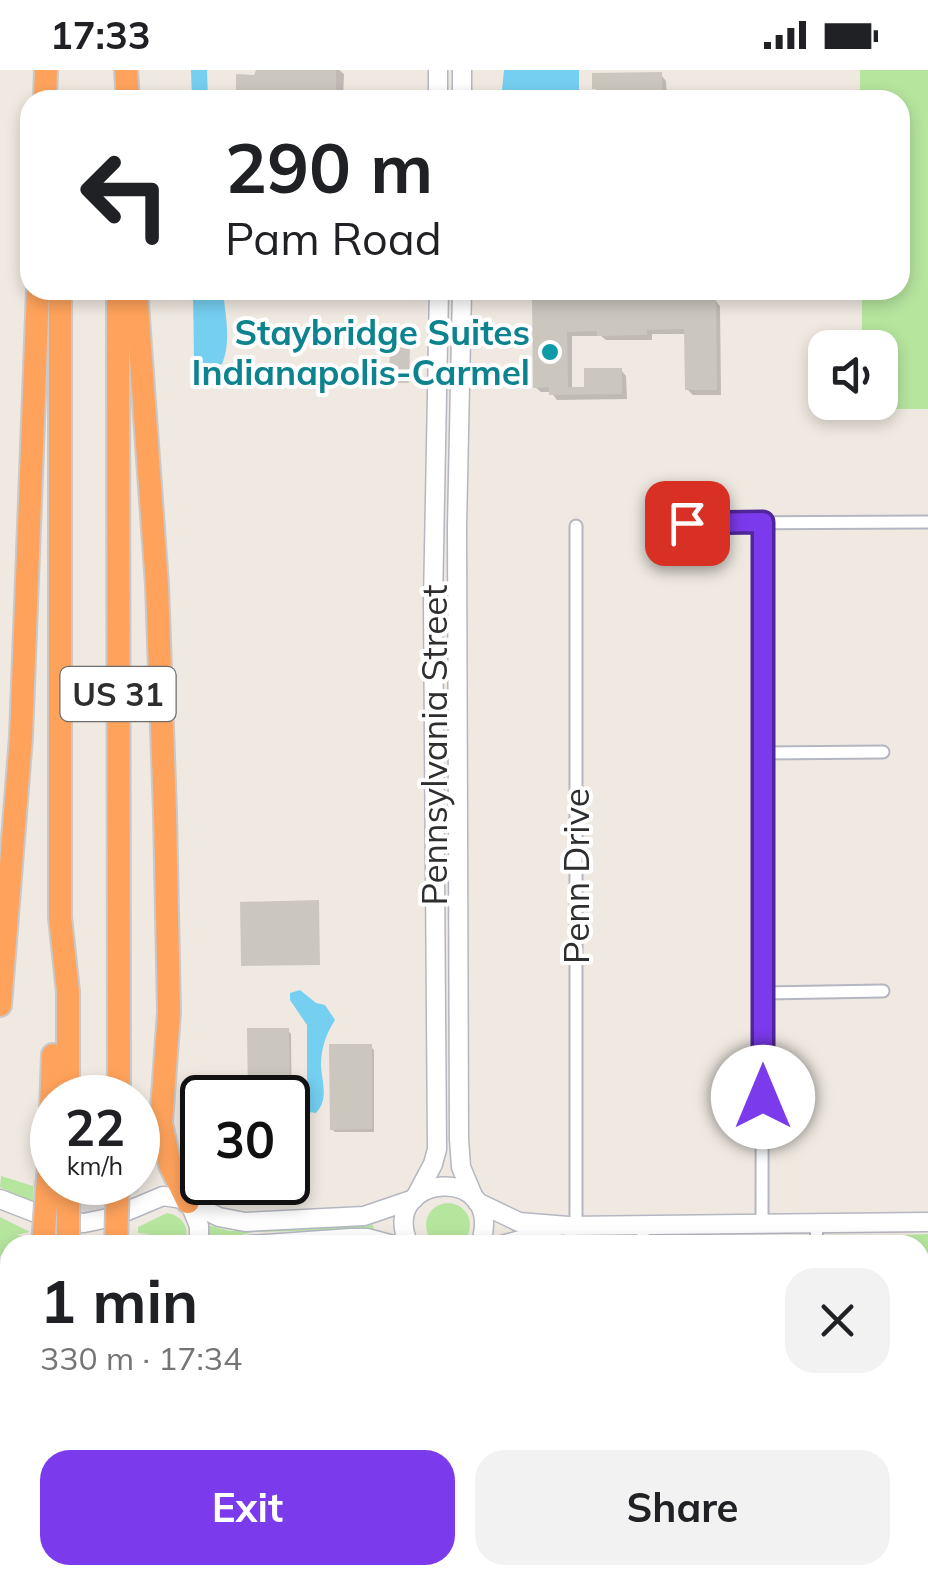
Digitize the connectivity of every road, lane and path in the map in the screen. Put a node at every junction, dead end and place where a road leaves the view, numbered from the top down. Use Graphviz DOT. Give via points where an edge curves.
graph roads {
  1 [pos="38,300"];
  2 [pos="60,300"];
  3 [pos="118,300"];
  4 [pos="137,300"];
  5 [pos="439,300"];
  6 [pos="462,300"];
  7 [pos="763,522"];
  8 [pos="928,522"];
  9 [pos="687,523"];
  10 [pos="576,526"];
  11 [pos="883,752"];
  12 [pos="763,753"];
  13 [pos="60,917"];
  14 [pos="883,991"];
  15 [pos="764,993"];
  16 [pos="0,1005"];
  17 [pos="68,1075"];
  18 [pos="119,1075"];
  19 [pos="180,1185"];
  20 [pos="180,1198"];
  21 [pos="415,1198"];
  22 [pos="0,1199"];
  23 [pos="475,1200"];
  24 [pos="68,1205"];
  25 [pos="117,1205"];
  26 [pos="190,1205"];
  27 [pos="194,1205"];
  28 [pos="928,1222"];
  29 [pos="762,1224"];
  30 [pos="816,1224"];
  31 [pos="572,1226"];
  32 [pos="643,1226"];
  33 [pos="43,1235"];
  34 [pos="68,1235"];
  35 [pos="116,1235"];
  36 [pos="199,1235"];
  37 [pos="407,1235"];
  38 [pos="482,1235"];
  39 [pos="539,1235"];
  40 [pos="643,1235"];
  41 [pos="817,1235"];
  1 -- 16 [label="highway" via="22,719"];
  2 -- 13 [label="highway, US 31"];
  3 -- 18 [label="highway, US 31"];
  4 -- 19 [label="highway" via="165,813 169,1012 161,1123"];
  5 -- 21 [label="main road, Pennsylvania Street" via="433,584 437,1149"];
  6 -- 23 [label="main road, Pennsylvania Street" via="459,1121 461,1167"];
  7 -- 8 [label="street"];
  7 -- 9 [label="street"];
  7 -- 12 [label="street"];
  10 -- 31 [label="street, Penn Drive"];
  11 -- 12 [label="street"];
  12 -- 15 [label="street"];
  13 -- 17 [label="highway"];
  13 -- 33 [label="highway, US 31, bridge"];
  14 -- 15 [label="street"];
  15 -- 29 [label="street"];
  20 -- 22 [label="main road" via="156,1196 84,1224"];
  21 -- 23 [label="main road" via="442,1185"];
  21 -- 27 [label="main road" via="364,1216 258,1221 230,1220"];
  21 -- 37 [label="main road, Pennsylvania Street" via="404,1222"];
  23 -- 31 [label="main road" via="519,1222"];
  23 -- 38 [label="main road, Pennsylvania Street"];
  24 -- 34 [label="highway, bridge"];
  25 -- 35 [label="highway, bridge"];
  26 -- 36 [label="main road"];
  28 -- 30 [label="main road"];
  29 -- 30 [label="main road"];
  29 -- 32 [label="main road"];
  30 -- 41 [label="street"];
  31 -- 32 [label="main road"];
  31 -- 39 [label="main road"];
  32 -- 40 [label="street"];
}
